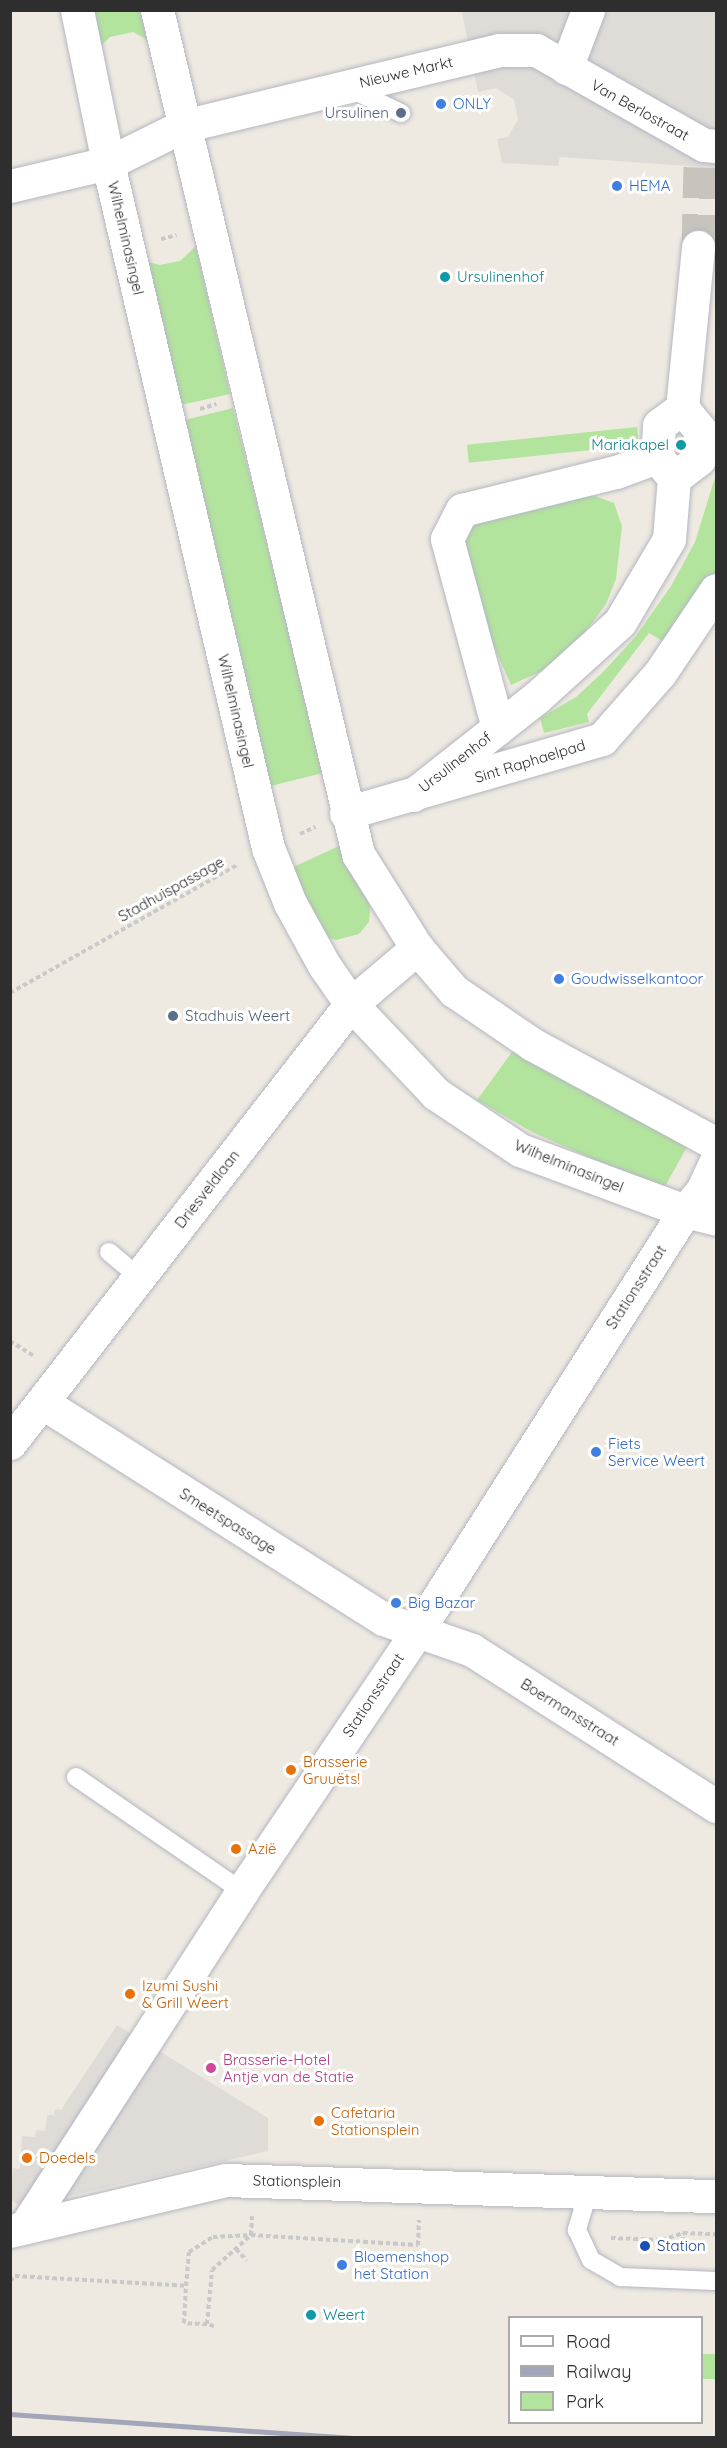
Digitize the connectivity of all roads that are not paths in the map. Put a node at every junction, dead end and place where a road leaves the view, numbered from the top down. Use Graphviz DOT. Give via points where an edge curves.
graph roads {
  1 [pos="77,10"];
  2 [pos="157,10"];
  3 [pos="588,10"];
  4 [pos="566,68"];
  5 [pos="344,86"];
  6 [pos="401,113"];
  7 [pos="183,126"];
  8 [pos="707,153"];
  9 [pos="108,163"];
  10 [pos="10,186"];
  11 [pos="698,246"];
  12 [pos="665,467"];
  13 [pos="717,590"];
  14 [pos="498,728"];
  15 [pos="413,795"];
  16 [pos="346,813"];
  17 [pos="417,948"];
  18 [pos="351,1004"];
  19 [pos="717,1144"];
  20 [pos="717,1161"];
  21 [pos="685,1211"];
  22 [pos="717,1219"];
  23 [pos="109,1252"];
  24 [pos="139,1276"];
  25 [pos="43,1403"];
  26 [pos="10,1443"];
  27 [pos="418,1630"];
  28 [pos="76,1777"];
  29 [pos="717,1806"];
  30 [pos="242,1891"];
  31 [pos="588,2193"];
  32 [pos="717,2196"];
  33 [pos="18,2229"];
  34 [pos="717,2281"];
  1 -- 9 [label="street, Wilhelminasingel"];
  2 -- 7 [label="street"];
  3 -- 4 [label="street"];
  4 -- 5 [label="street, Nieuwe Markt" via="536,50 499,50"];
  4 -- 8 [label="street, Van Berlostraat"];
  5 -- 6 [label="lane"];
  5 -- 7 [label="street, Nieuwe Markt"];
  7 -- 9 [label="street, Nieuwe Markt"];
  7 -- 16 [label="street"];
  9 -- 10 [label="street, Nieuwe Markt"];
  9 -- 18 [label="street, Wilhelminasingel" via="268,848 290,903"];
  11 -- 12 [label="street, Ursulinenhof" via="682,408 700,430 699,459"];
  12 -- 14 [label="street, Ursulinenhof" via="669,539 620,622"];
  12 -- 14 [label="street, Ursulinenhof" via="616,472 462,510 447,539"];
  13 -- 15 [label="street, Sint Raphaelpad" via="660,673 602,740"];
  14 -- 15 [label="street, Ursulinenhof"];
  15 -- 16 [label="street, Sint Raphaelpad"];
  16 -- 17 [label="street" via="358,854"];
  17 -- 18 [label="street, Driesveldlaan"];
  17 -- 19 [label="street" via="454,991 532,1044"];
  18 -- 21 [label="street, Wilhelminasingel" via="436,1094 520,1150"];
  18 -- 24 [label="street, Driesveldlaan"];
  20 -- 21 [label="street, Stationsstraat" via="702,1191"];
  21 -- 22 [label="street, Wilhelminasingel"];
  21 -- 27 [label="street, Stationsstraat"];
  23 -- 24 [label="lane"];
  24 -- 25 [label="street, Driesveldlaan"];
  25 -- 26 [label="street, Driesveldlaan"];
  25 -- 27 [label="street, Smeetspassage" via="383,1620"];
  27 -- 29 [label="street, Boermansstraat" via="472,1650"];
  27 -- 30 [label="street, Stationsstraat"];
  28 -- 30 [label="lane"];
  30 -- 33 [label="street, Stationsstraat"];
  31 -- 32 [label="street, Stationsplein"];
  31 -- 33 [label="street, Stationsplein" via="225,2180"];
  31 -- 34 [label="lane" via="577,2230 591,2260 620,2277"];
}
